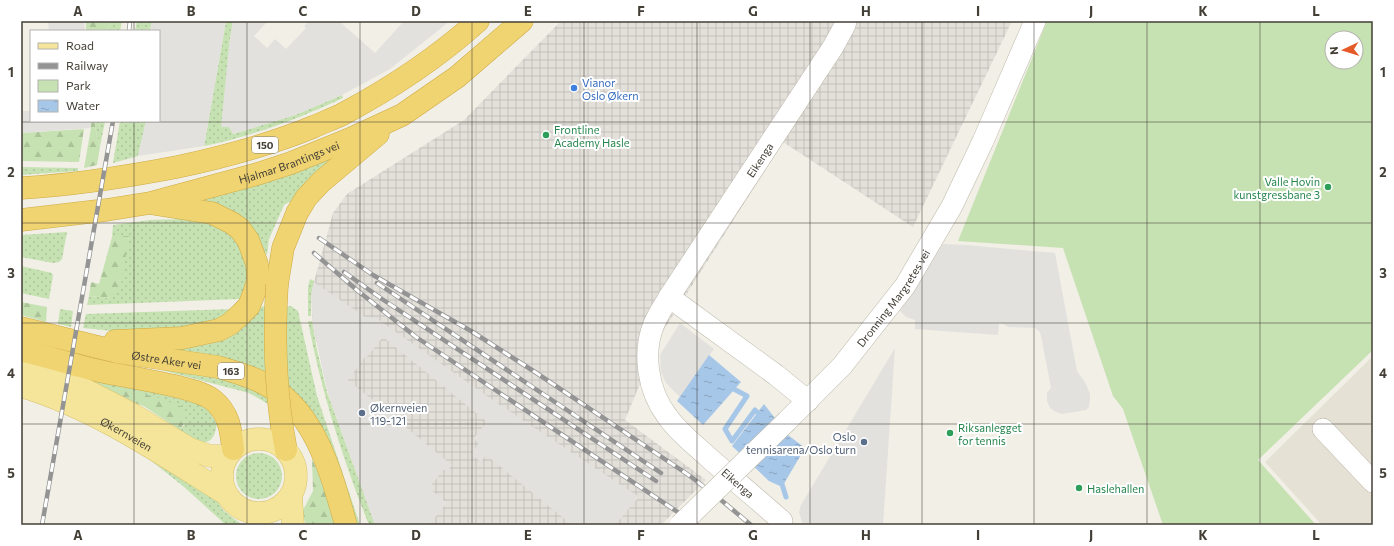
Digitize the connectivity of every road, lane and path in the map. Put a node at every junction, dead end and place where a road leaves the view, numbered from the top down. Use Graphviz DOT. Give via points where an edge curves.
graph roads {
  1 [pos="478,21"];
  2 [pos="522,21"];
  3 [pos="846,21"];
  4 [pos="1035,21"];
  5 [pos="402,115"];
  6 [pos="21,188"];
  7 [pos="150,203"];
  8 [pos="21,220"];
  9 [pos="268,282"];
  10 [pos="669,297"];
  11 [pos="21,328"];
  12 [pos="71,340"];
  13 [pos="21,350"];
  14 [pos="21,367"];
  15 [pos="21,386"];
  16 [pos="808,401"];
  17 [pos="1323,430"];
  18 [pos="286,450"];
  19 [pos="230,453"];
  20 [pos="1373,482"];
  21 [pos="226,494"];
  22 [pos="291,497"];
  23 [pos="250,518"];
  24 [pos="782,521"];
  25 [pos="293,525"];
  26 [pos="346,525"];
  27 [pos="680,525"];
  1 -- 6 [label="highway, Hjalmar Brantings vei / 150" via="440,53 388,88 340,115 283,139 213,160 141,174 100,181"];
  2 -- 5 [label="highway, Hjalmar Brantings vei / 150" via="457,77"];
  3 -- 10 [label="street, Eikenga" via="833,47"];
  4 -- 16 [label="street, Dronning Margretes vei" via="952,206 930,246 900,292 842,366"];
  5 -- 7 [label="highway, Hjalmar Brantings vei / 150" via="291,163"];
  5 -- 9 [label="highway" via="321,182 306,198 297,213"];
  7 -- 8 [label="highway, Hjalmar Brantings vei / 150"];
  7 -- 9 [label="highway" via="212,213 232,223 248,240 257,264"];
  9 -- 12 [label="highway" via="254,294 249,306 230,324 218,330 182,338 154,340"];
  9 -- 18 [label="highway, bridge" via="275,318 278,399"];
  10 -- 16 [label="street"];
  10 -- 24 [label="street, Eikenga" via="654,325 648,352 650,378 657,399 667,416 683,434"];
  11 -- 12 [label="highway, Østre Aker vei / 163"];
  12 -- 26 [label="highway, Østre Aker vei / 163" via="118,352 218,367 262,382 277,392 298,411 319,445 335,485"];
  13 -- 19 [label="highway" via="102,372 152,380 205,395 221,408 227,418 230,427"];
  14 -- 19 [label="main road, Økernveien" via="82,388 190,449 210,456"];
  15 -- 21 [label="main road, Økernveien" via="45,393 102,418"];
  16 -- 27 [label="street, Dronning Margretes vei, bridge"];
  17 -- 20 [label="street"];
  18 -- 19 [label="main road" via="266,439 254,439 242,442"];
  18 -- 22 [label="main road" via="294,460 297,473"];
  19 -- 21 [label="main road" via="223,467 222,479"];
  21 -- 23 [label="main road"];
  22 -- 23 [label="main road" via="275,510 255,514"];
  22 -- 25 [label="main road"];
}
